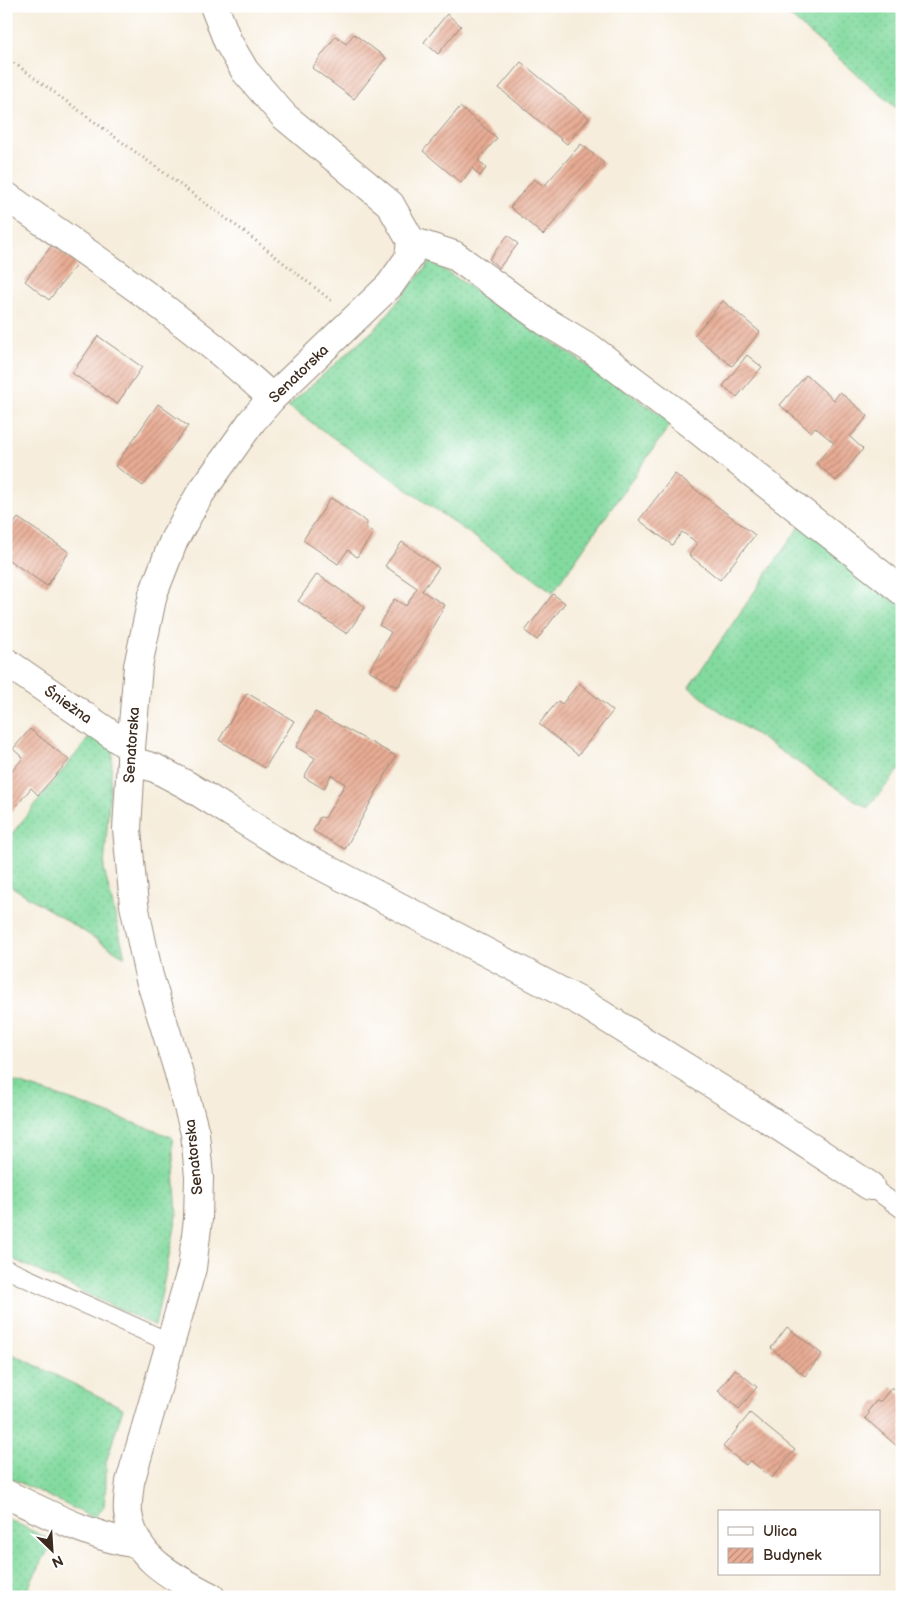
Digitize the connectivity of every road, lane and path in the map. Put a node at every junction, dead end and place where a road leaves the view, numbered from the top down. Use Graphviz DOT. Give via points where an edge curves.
graph roads {
  1 [pos="214,6"];
  2 [pos="6,57"];
  3 [pos="6,196"];
  4 [pos="411,240"];
  5 [pos="355,320"];
  6 [pos="272,398"];
  7 [pos="902,591"];
  8 [pos="6,662"];
  9 [pos="131,755"];
  10 [pos="870,1186"];
  11 [pos="902,1209"];
  12 [pos="6,1269"];
  13 [pos="171,1342"];
  14 [pos="6,1494"];
  15 [pos="137,1544"];
  16 [pos="211,1597"];
  1 -- 4 [label="street" via="228,42 245,71 284,116 390,204"];
  2 -- 5 [label="path" via="246,233"];
  3 -- 6 [label="street" via="173,315"];
  4 -- 5 [label="street, Senatorska" via="409,258 390,285"];
  4 -- 7 [label="street" via="454,255 545,321 590,348"];
  5 -- 6 [label="street, Senatorska"];
  6 -- 9 [label="street, Senatorska" via="200,494 164,564 153,594 138,666"];
  8 -- 9 [label="street, Śnieżna"];
  9 -- 10 [label="street, Śnieżna" via="291,850 581,1002"];
  9 -- 13 [label="street, Senatorska" via="127,829 134,905 149,976 195,1133 199,1177 192,1268"];
  10 -- 11 [label="lane"];
  12 -- 13 [label="lane"];
  13 -- 15 [label="street, Senatorska" via="130,1482 128,1513"];
  14 -- 15 [label="street" via="115,1541"];
  15 -- 16 [label="street, Senatorska" via="159,1567"];
}
